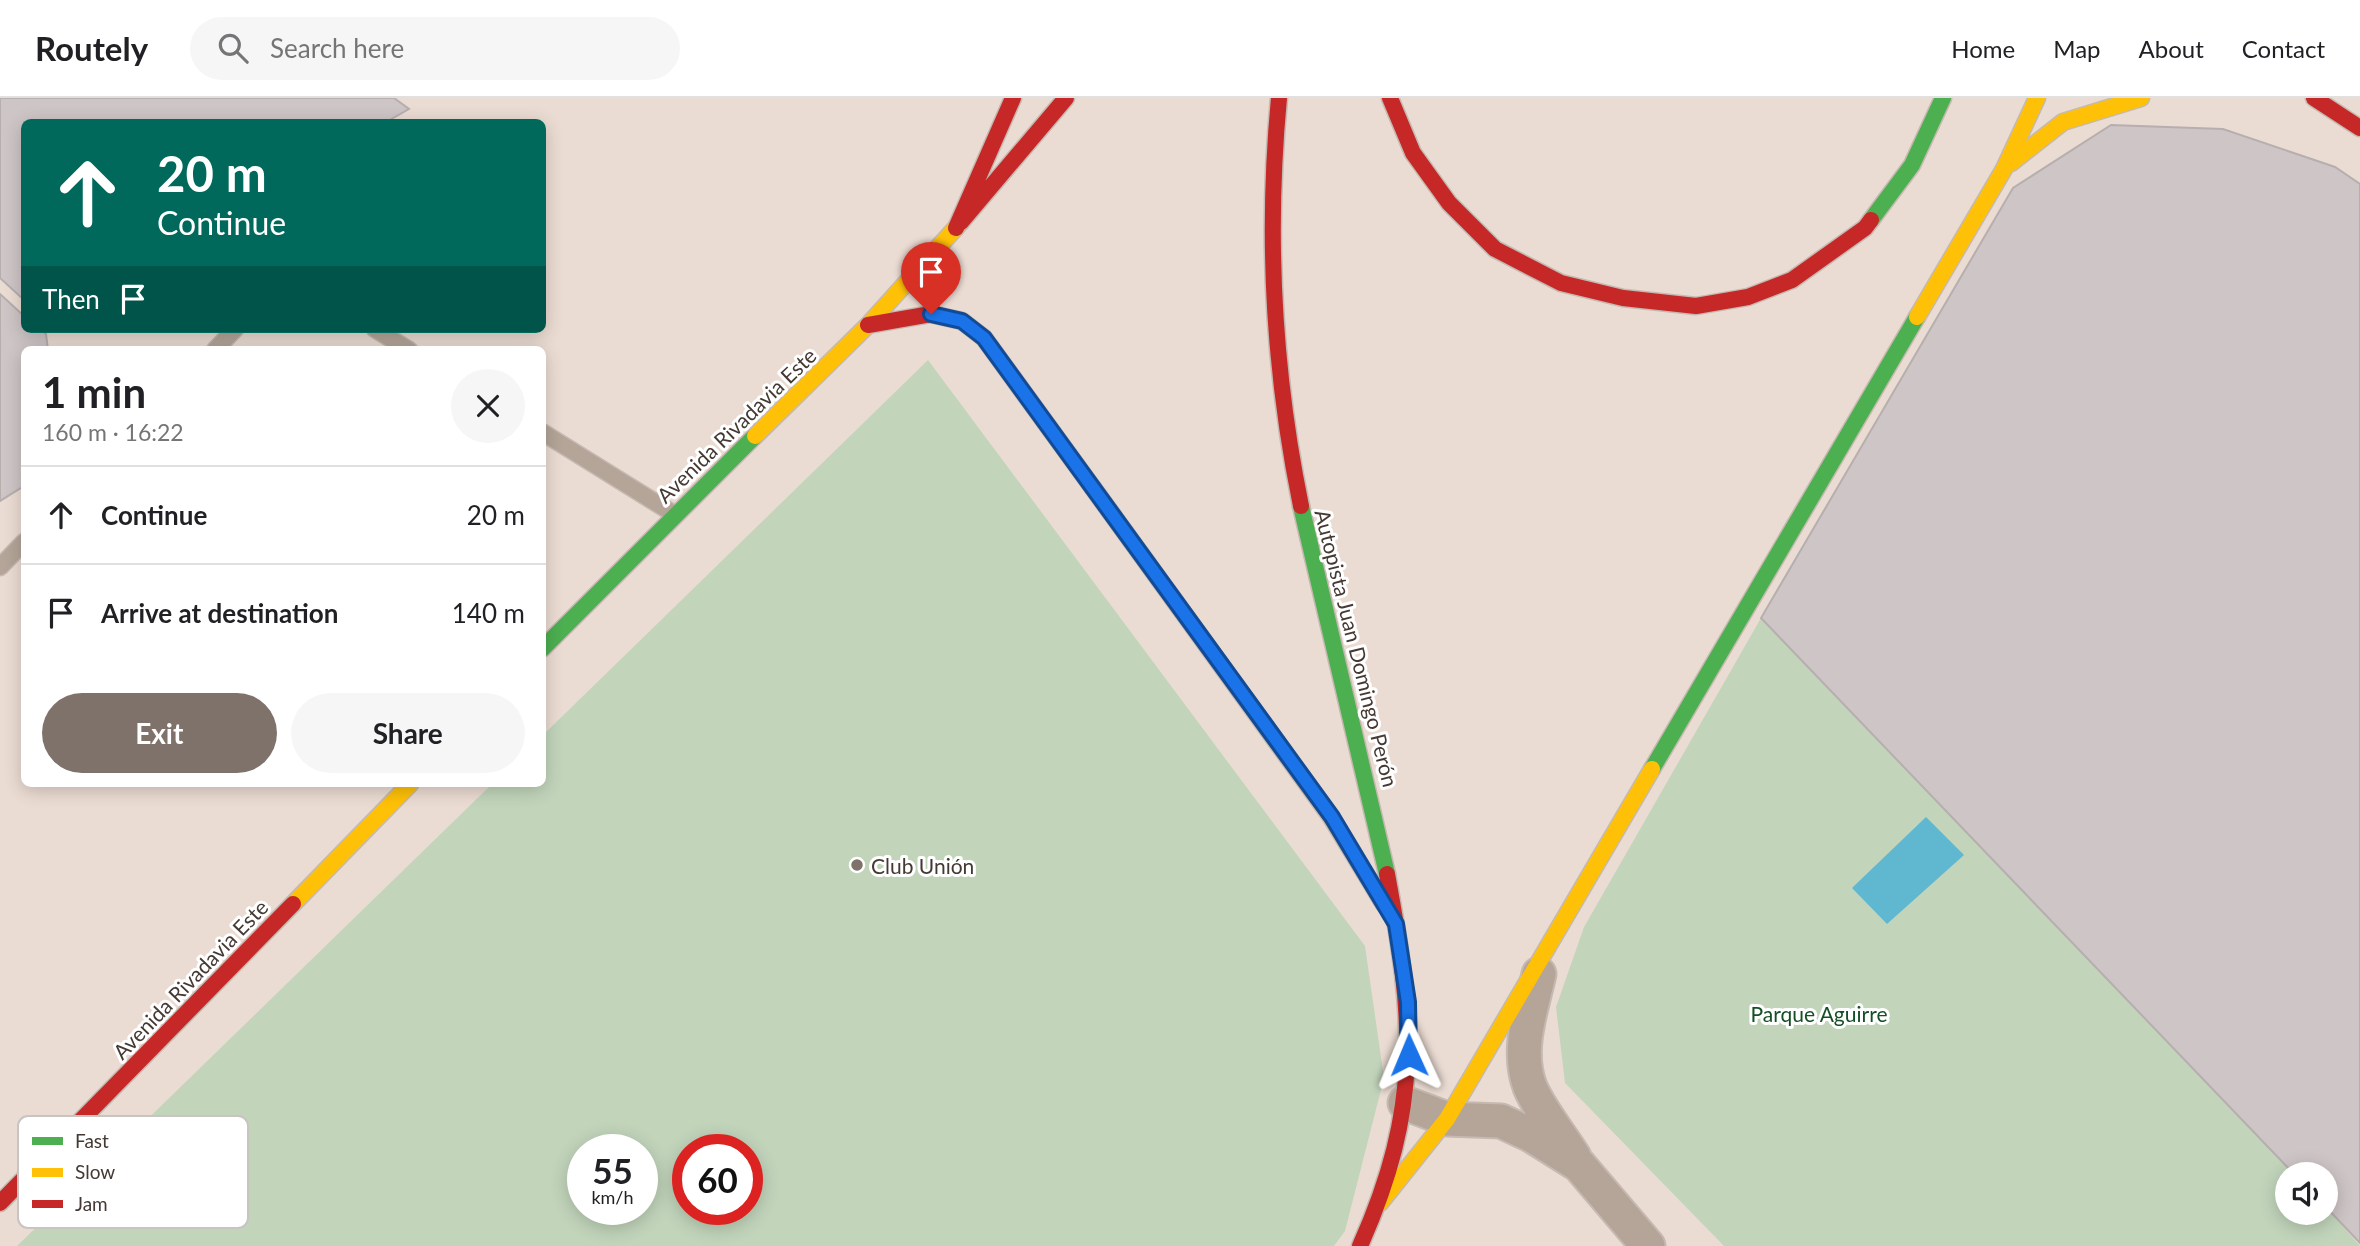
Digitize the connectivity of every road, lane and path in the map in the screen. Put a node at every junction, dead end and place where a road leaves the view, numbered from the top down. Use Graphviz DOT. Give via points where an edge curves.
graph roads {
  1 [pos="1013,98"];
  2 [pos="1066,98"];
  3 [pos="1279,98"];
  4 [pos="1390,98"];
  5 [pos="1943,98"];
  6 [pos="2037,98"];
  7 [pos="2141,98"];
  8 [pos="2314,98"];
  9 [pos="2360,128"];
  10 [pos="2004,169"];
  11 [pos="956,228"];
  12 [pos="868,325"];
  13 [pos="231,333"];
  14 [pos="381,333"];
  15 [pos="219,346"];
  16 [pos="403,346"];
  17 [pos="546,434"];
  18 [pos="675,514"];
  19 [pos="21,545"];
  20 [pos="0,567"];
  21 [pos="546,645"];
  22 [pos="407,787"];
  23 [pos="1396,924"];
  24 [pos="1544,954"];
  25 [pos="1405,1103"];
  26 [pos="85,1116"];
  27 [pos="1447,1119"];
  28 [pos="1579,1165"];
  29 [pos="18,1185"];
  30 [pos="0,1203"];
  31 [pos="1380,1203"];
  32 [pos="1360,1246"];
  33 [pos="1648,1246"];
  1 -- 11 [label="main road"];
  2 -- 11 [label="main road"];
  3 -- 23 [label="main road, Autopista Juan Domingo Perón" via="1269,244 1282,401 1303,517 1381,836"];
  4 -- 5 [label="main road" via="1413,153 1449,203 1495,249 1561,283 1623,298 1696,306 1748,297 1792,280 1865,228 1912,164"];
  6 -- 10 [label="main road"];
  7 -- 10 [label="main road" via="2063,122"];
  8 -- 9 [label="main road"];
  10 -- 24 [label="main road"];
  11 -- 12 [label="main road, Avenida Rivadavia Este"];
  12 -- 18 [label="main road, Avenida Rivadavia Este"];
  12 -- 23 [label="main road" via="931,314 962,321 984,338 1332,817"];
  13 -- 15 [label="lane"];
  14 -- 16 [label="lane"];
  17 -- 18 [label="lane"];
  18 -- 21 [label="main road, Avenida Rivadavia Este"];
  19 -- 20 [label="lane"];
  22 -- 26 [label="main road, Avenida Rivadavia Este"];
  23 -- 25 [label="main road, Autopista Juan Domingo Perón" via="1408,1002"];
  24 -- 27 [label="main road"];
  24 -- 28 [label="street" via="1525,1033 1524,1057 1531,1087"];
  25 -- 27 [label="street"];
  25 -- 31 [label="main road, Autopista Juan Domingo Perón"];
  27 -- 28 [label="street" via="1502,1121"];
  27 -- 31 [label="main road"];
  28 -- 33 [label="street"];
  29 -- 30 [label="main road, Avenida Rivadavia Este"];
  31 -- 32 [label="main road"];
}
